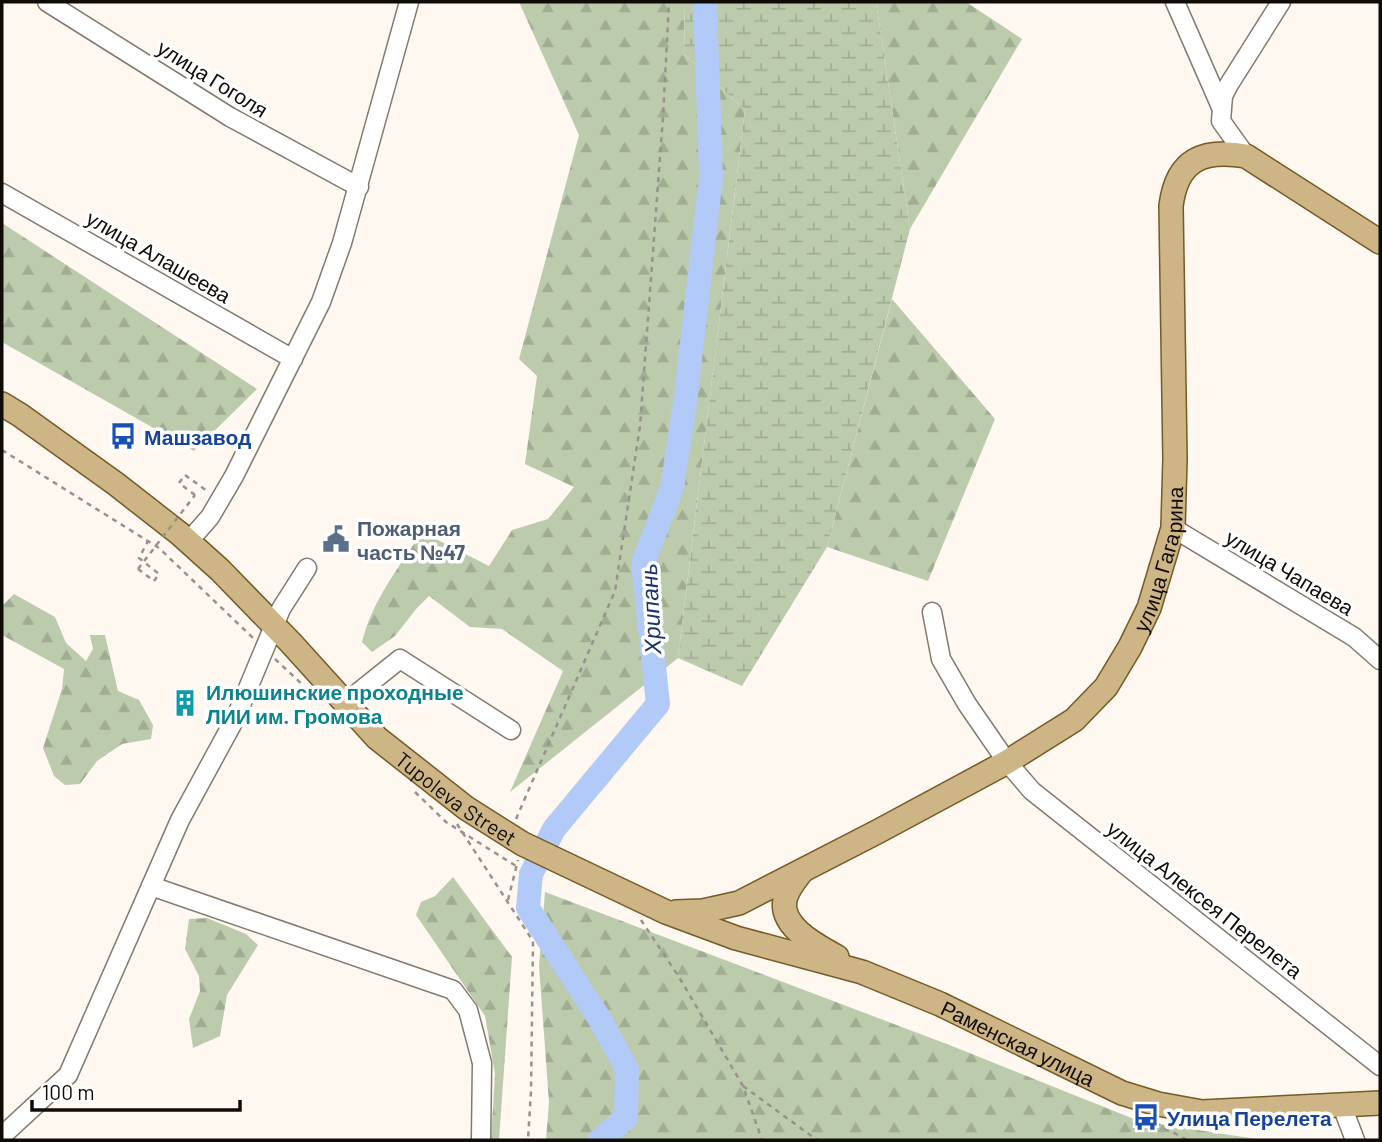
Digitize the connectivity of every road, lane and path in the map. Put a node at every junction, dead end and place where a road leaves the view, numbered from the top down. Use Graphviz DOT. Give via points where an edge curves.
graph roads {
  1 [pos="47,2"];
  2 [pos="410,2"];
  3 [pos="669,2"];
  4 [pos="1175,2"];
  5 [pos="1281,2"];
  6 [pos="1221,107"];
  7 [pos="1246,156"];
  8 [pos="359,187"];
  9 [pos="2,193"];
  10 [pos="1380,242"];
  11 [pos="293,359"];
  12 [pos="2,404"];
  13 [pos="2,423"];
  14 [pos="116,484"];
  15 [pos="207,491"];
  16 [pos="1173,528"];
  17 [pos="148,541"];
  18 [pos="188,541"];
  19 [pos="306,568"];
  20 [pos="932,612"];
  21 [pos="274,626"];
  22 [pos="1380,660"];
  23 [pos="345,702"];
  24 [pos="511,730"];
  25 [pos="1007,762"];
  26 [pos="456,822"];
  27 [pos="516,839"];
  28 [pos="802,871"];
  29 [pos="151,886"];
  30 [pos="613,887"];
  31 [pos="508,901"];
  32 [pos="739,903"];
  33 [pos="666,912"];
  34 [pos="736,938"];
  35 [pos="862,972"];
  36 [pos="1380,1066"];
  37 [pos="743,1086"];
  38 [pos="1380,1103"];
  39 [pos="1342,1106"];
  40 [pos="1156,1123"];
  41 [pos="2,1136"];
  42 [pos="481,1140"];
  43 [pos="528,1140"];
  44 [pos="762,1140"];
  45 [pos="817,1140"];
  46 [pos="1187,1140"];
  47 [pos="1355,1140"];
  1 -- 8 [label="street, улица Гоголя" via="230,117"];
  2 -- 8 [label="street"];
  3 -- 27 [label="path" via="640,426 615,591"];
  4 -- 6 [label="street"];
  5 -- 6 [label="street" via="1228,86"];
  6 -- 7 [label="street" via="1221,121"];
  7 -- 10 [label="main road"];
  7 -- 16 [label="main road, улица Гагарина" via="1209,154 1194,161 1182,171 1173,195"];
  8 -- 11 [label="street" via="321,302"];
  9 -- 11 [label="street, улица Алашеева"];
  11 -- 18 [label="street" via="234,476 210,517"];
  12 -- 14 [label="main road, Tupoleva Street"];
  13 -- 14 [label="main road, Tupoleva Street"];
  14 -- 18 [label="main road, Tupoleva Street"];
  15 -- 17 [label="path, bridge" via="185,475 179,483 195,495 138,569 154,581 159,573 139,558"];
  16 -- 22 [label="street, улица Чапаева" via="1354,637"];
  16 -- 25 [label="main road, улица Гагарина" via="1149,608 1106,687 1074,720"];
  18 -- 21 [label="main road, Tupoleva Street"];
  19 -- 21 [label="street"];
  20 -- 25 [label="street, улица Алексея Перелета" via="941,659"];
  21 -- 23 [label="main road, Tupoleva Street"];
  21 -- 29 [label="street" via="236,717 180,820"];
  23 -- 24 [label="street" via="400,659"];
  23 -- 27 [label="main road, Tupoleva Street" via="377,738 431,783"];
  25 -- 28 [label="main road, улица Гагарина"];
  25 -- 36 [label="street, улица Алексея Перелета" via="1032,790"];
  26 -- 31 [label="path"];
  27 -- 30 [label="main road, Tupoleva Street"];
  27 -- 31 [label="path"];
  28 -- 32 [label="main road, улица Гагарина"];
  28 -- 35 [label="main road" via="786,899 790,920 807,939"];
  29 -- 41 [label="street" via="68,1075"];
  29 -- 42 [label="street" via="453,990 468,1010 482,1063"];
  30 -- 33 [label="main road, Tupoleva Street"];
  30 -- 37 [label="path" via="679,977"];
  31 -- 43 [label="path" via="533,941"];
  32 -- 33 [label="main road, улица Гагарина" via="703,911"];
  32 -- 34 [label="main road" via="769,907 778,919 770,938"];
  33 -- 34 [label="main road, Раменская улица"];
  34 -- 35 [label="main road, Раменская улица"];
  35 -- 39 [label="main road, Раменская улица" via="940,1004 1122,1093 1158,1104 1202,1112"];
  37 -- 44 [label="path"];
  37 -- 45 [label="path"];
  38 -- 39 [label="main road, Раменская улица"];
  39 -- 47 [label="street"];
  40 -- 46 [label="path"];
}
